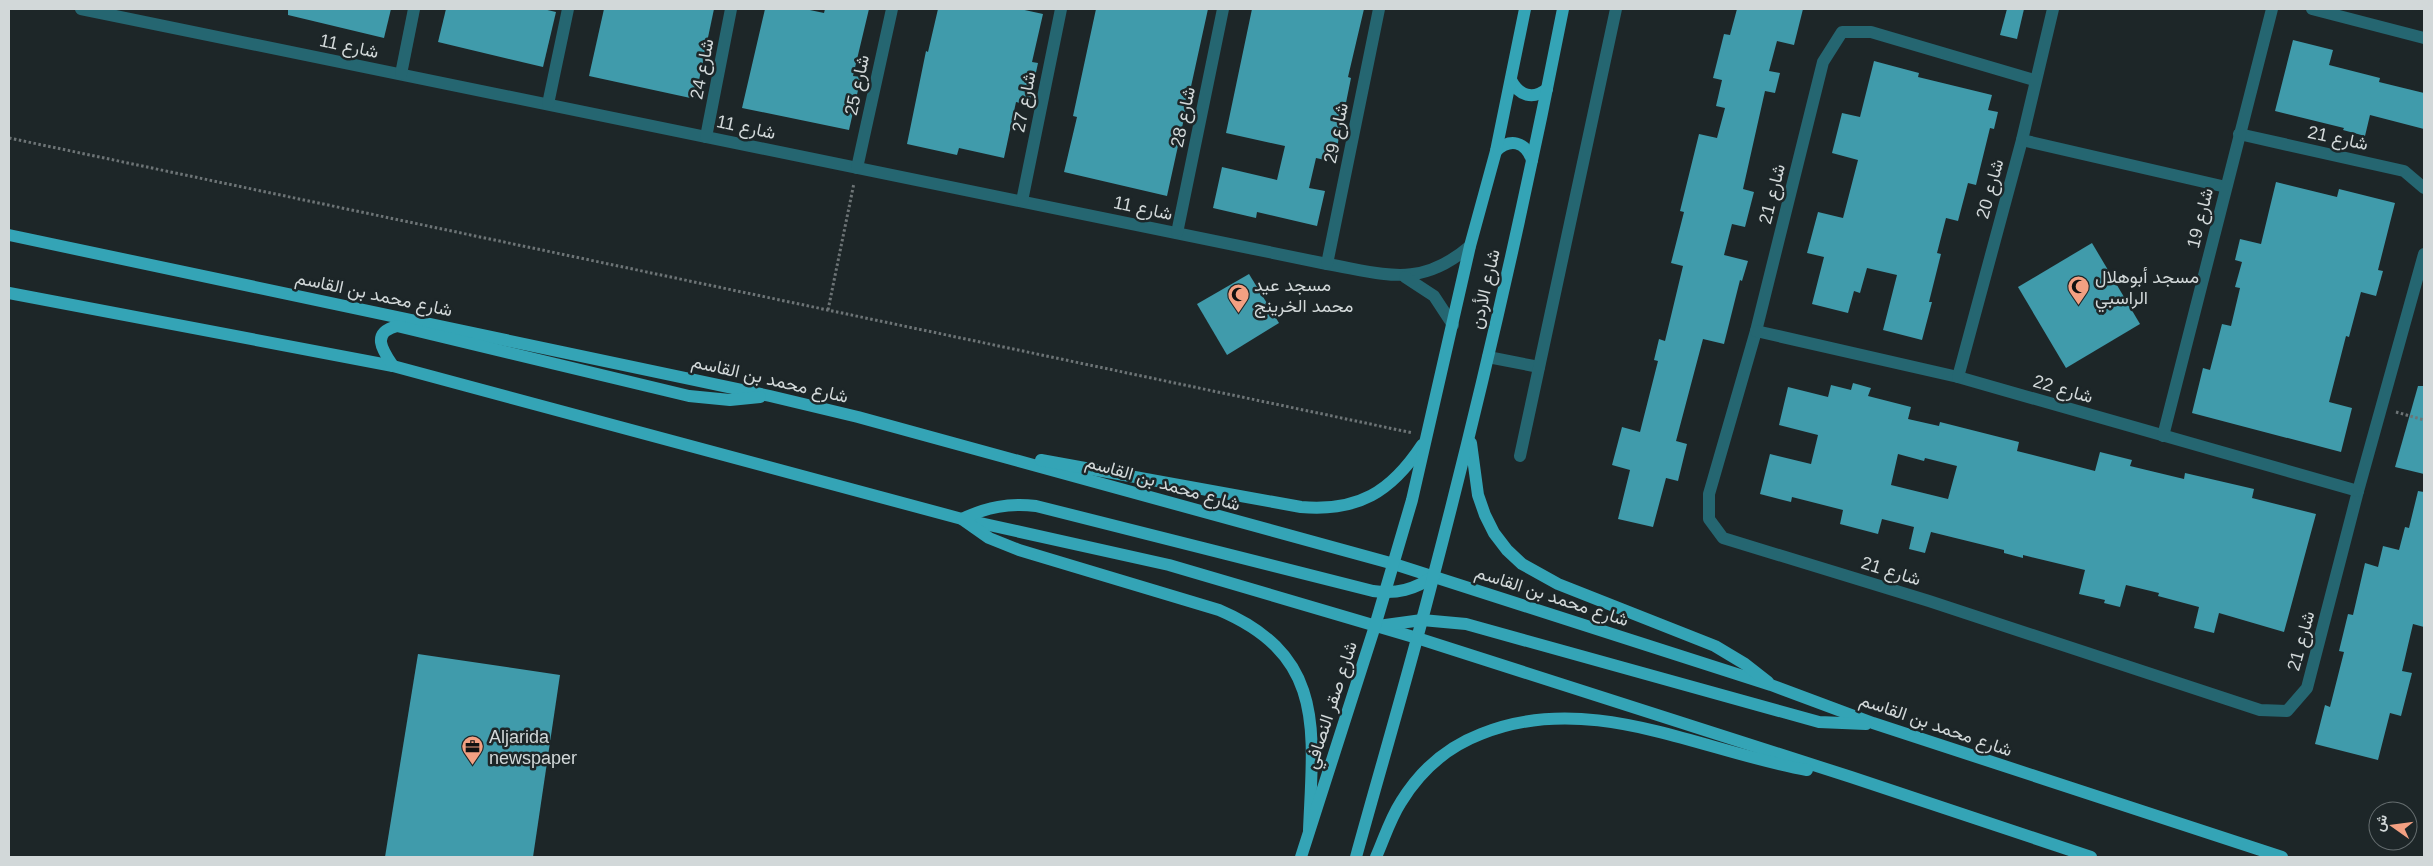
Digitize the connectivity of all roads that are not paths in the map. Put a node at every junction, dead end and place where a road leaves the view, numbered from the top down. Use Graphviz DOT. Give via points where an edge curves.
graph roads {
  1 [pos="81,9"];
  2 [pos="414,9"];
  3 [pos="568,9"];
  4 [pos="731,9"];
  5 [pos="892,9"];
  6 [pos="1061,9"];
  7 [pos="1223,9"];
  8 [pos="1379,9"];
  9 [pos="1525,9"];
  10 [pos="1563,9"];
  11 [pos="1616,9"];
  12 [pos="2053,9"];
  13 [pos="2272,9"];
  14 [pos="2312,9"];
  15 [pos="2424,38"];
  16 [pos="400,74"];
  17 [pos="1511,80"];
  18 [pos="2034,80"];
  19 [pos="1547,89"];
  20 [pos="548,104"];
  21 [pos="2239,134"];
  22 [pos="706,137"];
  23 [pos="2022,140"];
  24 [pos="1496,152"];
  25 [pos="1532,160"];
  26 [pos="857,168"];
  27 [pos="2226,187"];
  28 [pos="2424,188"];
  29 [pos="1022,202"];
  30 [pos="1177,233"];
  31 [pos="9,235"];
  32 [pos="1470,246"];
  33 [pos="2424,254"];
  34 [pos="1327,264"];
  35 [pos="1405,277"];
  36 [pos="9,293"];
  37 [pos="9,297"];
  38 [pos="138,316"];
  39 [pos="1453,325"];
  40 [pos="1756,331"];
  41 [pos="1488,357"];
  42 [pos="392,366"];
  43 [pos="1539,367"];
  44 [pos="1958,377"];
  45 [pos="770,396"];
  46 [pos="1470,433"];
  47 [pos="1428,436"];
  48 [pos="2163,436"];
  49 [pos="1520,456"];
  50 [pos="1011,458"];
  51 [pos="2358,491"];
  52 [pos="962,519"];
  53 [pos="1394,564"];
  54 [pos="1434,576"];
  55 [pos="1385,593"];
  56 [pos="1422,620"];
  57 [pos="1375,626"];
  58 [pos="1417,638"];
  59 [pos="1771,685"];
  60 [pos="1873,723"];
  61 [pos="1851,777"];
  62 [pos="1309,830"];
  63 [pos="2074,854"];
  64 [pos="1301,857"];
  65 [pos="1356,857"];
  66 [pos="1376,857"];
  67 [pos="2091,857"];
  68 [pos="2282,857"];
  1 -- 16 [label="street, شارع 11"];
  2 -- 16 [label="street"];
  3 -- 20 [label="street"];
  4 -- 22 [label="street, شارع 24"];
  5 -- 26 [label="street, شارع 25"];
  6 -- 29 [label="street, شارع 27"];
  7 -- 30 [label="street, شارع 28"];
  8 -- 34 [label="street, شارع 29"];
  9 -- 17 [label="main road, شارع الأردن"];
  10 -- 19 [label="main road, شارع الأردن"];
  11 -- 43 [label="street"];
  12 -- 18 [label="street, شارع 20"];
  13 -- 21 [label="street, شارع 19"];
  14 -- 15 [label="street"];
  16 -- 20 [label="street, شارع 11"];
  17 -- 19 [label="main road" via="1520,92 1527,95 1541,94"];
  17 -- 24 [label="main road, شارع الأردن"];
  18 -- 23 [label="street, شارع 20"];
  18 -- 40 [label="street, شارع 21" via="1871,32 1842,32 1823,62"];
  19 -- 25 [label="main road, شارع الأردن"];
  20 -- 22 [label="street, شارع 11"];
  21 -- 27 [label="street, شارع 19"];
  21 -- 28 [label="street, شارع 21" via="2404,171"];
  22 -- 26 [label="street, شارع 11"];
  23 -- 27 [label="street"];
  23 -- 44 [label="street, شارع 20"];
  24 -- 25 [label="main road" via="1512,142 1522,144"];
  24 -- 32 [label="main road, شارع الأردن"];
  25 -- 41 [label="main road, شارع الأردن"];
  26 -- 29 [label="street, شارع 11"];
  27 -- 48 [label="street, شارع 19"];
  29 -- 30 [label="street, شارع 11"];
  30 -- 34 [label="street, شارع 11"];
  31 -- 45 [label="main road, شارع محمد بن القاسم"];
  32 -- 35 [label="street, شارع 11" via="1440,268"];
  32 -- 39 [label="main road, شارع الأردن"];
  33 -- 51 [label="street, شارع 21"];
  34 -- 35 [label="street, شارع 11"];
  35 -- 39 [label="street, شارع 11" via="1434,296"];
  36 -- 38 [label="main road"];
  37 -- 38 [label="street"];
  38 -- 42 [label="main road"];
  39 -- 47 [label="main road, شارع الأردن"];
  40 -- 44 [label="street, شارع 22"];
  40 -- 51 [label="street, شارع 21" via="1709,494 1709,519 1723,538 1929,601 2260,710 2287,711 2307,688"];
  41 -- 43 [label="street"];
  41 -- 46 [label="main road, شارع الأردن"];
  42 -- 45 [label="main road" via="380,340 389,328 397,326 689,396 730,400"];
  42 -- 52 [label="main road"];
  43 -- 49 [label="street"];
  44 -- 48 [label="street, شارع 22"];
  45 -- 50 [label="main road, شارع محمد بن القاسم"];
  46 -- 54 [label="main road, شارع الأردن"];
  46 -- 59 [label="main road" via="1475,482 1485,515 1494,533 1522,564 1558,584 1715,646"];
  47 -- 50 [label="main road" via="1410,464 1380,492 1355,503 1321,509 1070,463"];
  47 -- 53 [label="main road, شارع الأردن"];
  48 -- 51 [label="street, شارع 22"];
  50 -- 53 [label="main road, شارع محمد بن القاسم"];
  52 -- 55 [label="main road" via="1005,505 1036,506"];
  52 -- 57 [label="main road" via="1168,565"];
  52 -- 62 [label="main road" via="1004,545 1219,610 1243,620 1264,635 1283,654 1307,701 1312,726"];
  53 -- 54 [label="main road, شارع محمد بن القاسم"];
  53 -- 55 [label="main road, شارع صقر النصافي"];
  54 -- 55 [label="main road" via="1419,587"];
  54 -- 56 [label="main road"];
  54 -- 59 [label="main road, شارع محمد بن القاسم"];
  55 -- 57 [label="main road, شارع صقر النصافي"];
  56 -- 57 [label="main road"];
  56 -- 58 [label="main road"];
  56 -- 60 [label="main road" via="1477,627 1819,722"];
  57 -- 58 [label="main road"];
  57 -- 62 [label="main road, شارع صقر النصافي"];
  58 -- 61 [label="main road"];
  58 -- 65 [label="main road"];
  59 -- 60 [label="main road, شارع محمد بن القاسم"];
  60 -- 68 [label="main road, شارع محمد بن القاسم"];
  61 -- 63 [label="main road"];
  61 -- 66 [label="main road" via="1778,764 1652,730 1594,720 1564,717 1517,721 1461,743 1434,762 1400,802"];
  62 -- 64 [label="main road, شارع صقر النصافي"];
  63 -- 67 [label="main road"];
}
